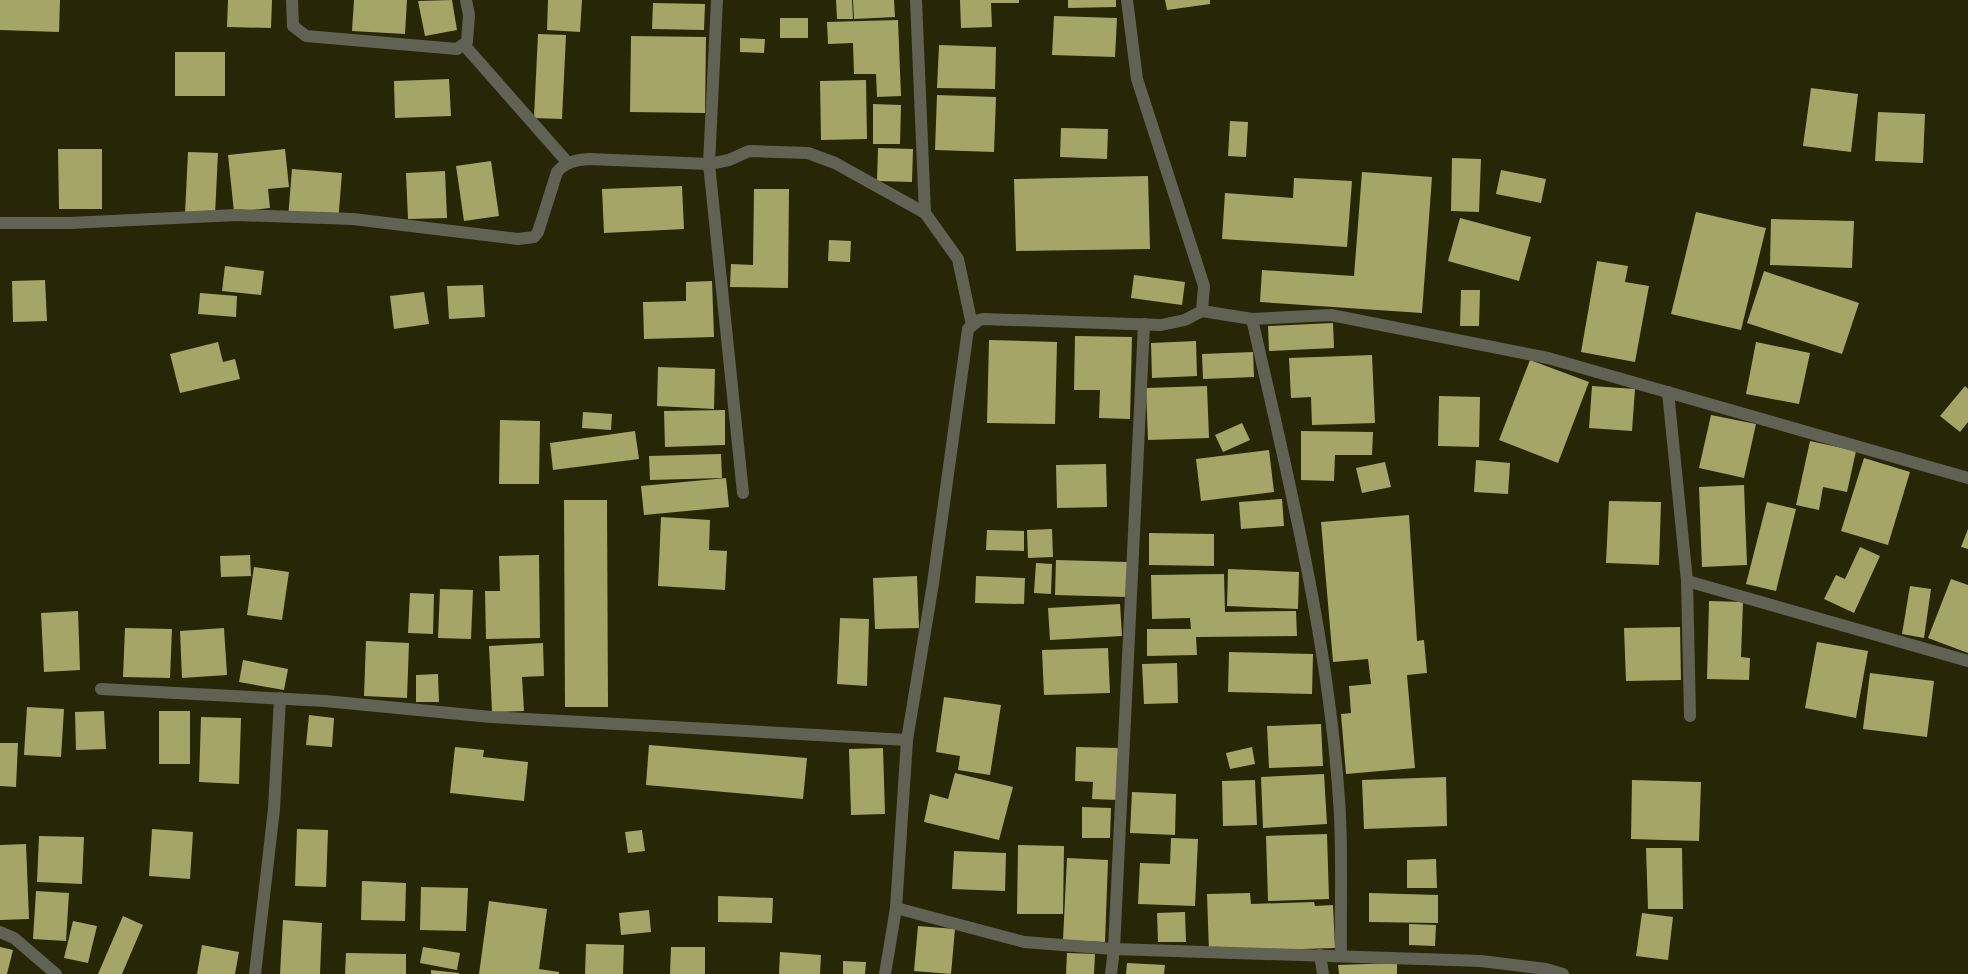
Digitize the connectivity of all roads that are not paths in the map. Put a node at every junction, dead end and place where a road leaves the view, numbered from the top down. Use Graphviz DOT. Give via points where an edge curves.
graph roads {
  1 [pos="292,0"];
  2 [pos="466,0"];
  3 [pos="717,0"];
  4 [pos="916,0"];
  5 [pos="1127,0"];
  6 [pos="465,46"];
  7 [pos="568,163"];
  8 [pos="709,164"];
  9 [pos="926,213"];
  10 [pos="0,223"];
  11 [pos="1202,311"];
  12 [pos="1252,319"];
  13 [pos="1144,324"];
  14 [pos="972,325"];
  15 [pos="1668,392"];
  16 [pos="1968,478"];
  17 [pos="743,493"];
  18 [pos="1687,581"];
  19 [pos="1968,660"];
  20 [pos="101,689"];
  21 [pos="280,698"];
  22 [pos="1690,716"];
  23 [pos="907,740"];
  24 [pos="896,908"];
  25 [pos="0,932"];
  26 [pos="1114,949"];
  27 [pos="1320,955"];
  28 [pos="1341,955"];
  29 [pos="56,974"];
  30 [pos="255,974"];
  31 [pos="885,974"];
  32 [pos="1110,974"];
  33 [pos="1323,974"];
  34 [pos="1563,974"];
  1 -- 6 [label="street" via="293,26 306,36 457,49"];
  2 -- 6 [label="street" via="469,16"];
  3 -- 8 [label="street"];
  4 -- 9 [label="street"];
  5 -- 11 [label="street" via="1137,79 1204,286"];
  6 -- 7 [label="street"];
  7 -- 8 [label="street" via="589,159"];
  7 -- 10 [label="street" via="557,172 538,232 534,237 518,239 353,219 236,215"];
  8 -- 9 [label="street" via="749,151 808,153 835,163"];
  8 -- 17 [label="street"];
  9 -- 14 [label="street" via="958,259"];
  11 -- 12 [label="street"];
  11 -- 13 [label="street" via="1185,320 1161,325"];
  12 -- 15 [label="street" via="1331,315 1548,358"];
  12 -- 28 [label="street" via="1320,638 1339,800"];
  13 -- 14 [label="street" via="983,319"];
  13 -- 26 [label="street"];
  14 -- 23 [label="street" via="968,332 934,583"];
  15 -- 16 [label="street"];
  15 -- 18 [label="street"];
  18 -- 19 [label="street"];
  18 -- 22 [label="street"];
  20 -- 21 [label="street"];
  21 -- 23 [label="street" via="491,717"];
  21 -- 30 [label="street" via="274,809"];
  23 -- 24 [label="street"];
  24 -- 26 [label="street" via="1024,942"];
  24 -- 31 [label="street"];
  25 -- 29 [label="street" via="14,938"];
  26 -- 27 [label="street"];
  26 -- 32 [label="street"];
  27 -- 28 [label="street"];
  27 -- 33 [label="street"];
  28 -- 34 [label="street" via="1481,961"];
}
